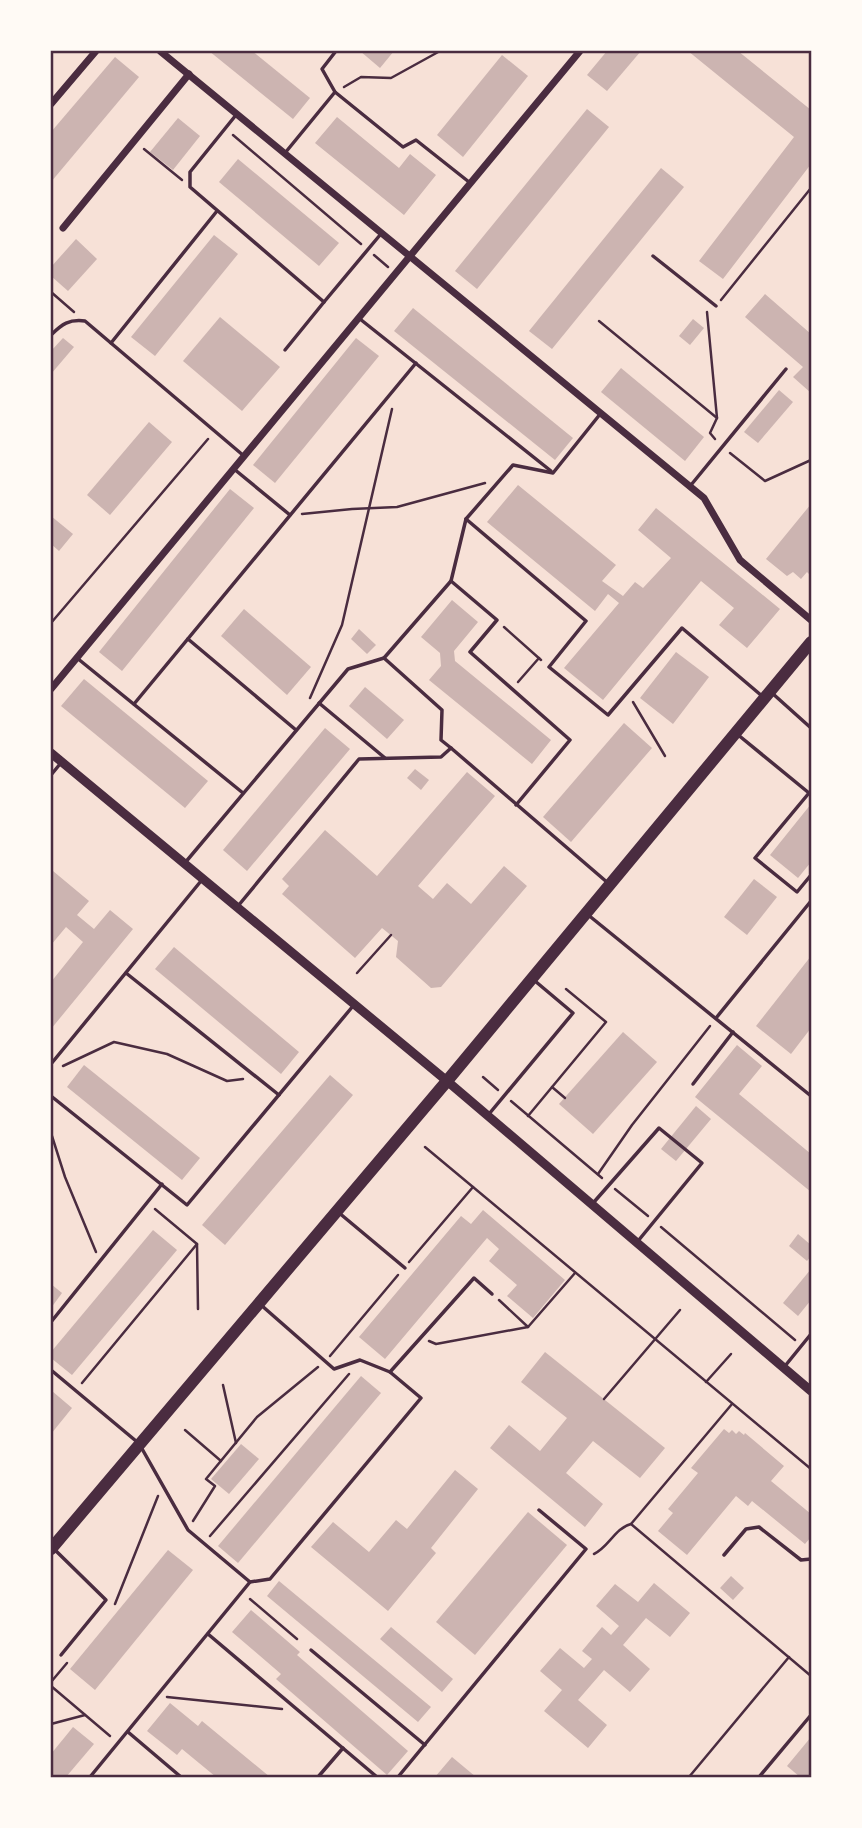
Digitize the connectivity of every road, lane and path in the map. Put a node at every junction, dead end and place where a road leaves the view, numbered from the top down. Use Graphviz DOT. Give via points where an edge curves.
graph roads {
  1 [pos="96,51"];
  2 [pos="160,51"];
  3 [pos="336,51"];
  4 [pos="440,51"];
  5 [pos="580,51"];
  6 [pos="189,74"];
  7 [pos="334,92"];
  8 [pos="51,104"];
  9 [pos="237,114"];
  10 [pos="226,128"];
  11 [pos="134,141"];
  12 [pos="284,153"];
  13 [pos="470,183"];
  14 [pos="190,187"];
  15 [pos="811,188"];
  16 [pos="217,210"];
  17 [pos="63,228"];
  18 [pos="382,233"];
  19 [pos="368,249"];
  20 [pos="410,256"];
  21 [pos="653,256"];
  22 [pos="396,273"];
  23 [pos="51,292"];
  24 [pos="706,298"];
  25 [pos="324,302"];
  26 [pos="716,306"];
  27 [pos="359,318"];
  28 [pos="85,321"];
  29 [pos="599,321"];
  30 [pos="51,335"];
  31 [pos="111,343"];
  32 [pos="285,349"];
  33 [pos="416,363"];
  34 [pos="786,369"];
  35 [pos="392,409"];
  36 [pos="601,413"];
  37 [pos="717,418"];
  38 [pos="215,431"];
  39 [pos="722,447"];
  40 [pos="244,456"];
  41 [pos="811,460"];
  42 [pos="234,469"];
  43 [pos="553,472"];
  44 [pos="501,478"];
  45 [pos="690,486"];
  46 [pos="368,508"];
  47 [pos="290,516"];
  48 [pos="466,519"];
  49 [pos="451,581"];
  50 [pos="497,620"];
  51 [pos="811,620"];
  52 [pos="51,622"];
  53 [pos="188,639"];
  54 [pos="811,642"];
  55 [pos="77,657"];
  56 [pos="384,658"];
  57 [pos="539,658"];
  58 [pos="549,667"];
  59 [pos="512,689"];
  60 [pos="51,690"];
  61 [pos="627,693"];
  62 [pos="767,695"];
  63 [pos="319,703"];
  64 [pos="134,704"];
  65 [pos="307,707"];
  66 [pos="811,728"];
  67 [pos="296,730"];
  68 [pos="736,733"];
  69 [pos="450,748"];
  70 [pos="51,753"];
  71 [pos="665,757"];
  72 [pos="387,760"];
  73 [pos="62,762"];
  74 [pos="51,775"];
  75 [pos="243,793"];
  76 [pos="516,804"];
  77 [pos="184,864"];
  78 [pos="811,874"];
  79 [pos="203,879"];
  80 [pos="610,884"];
  81 [pos="811,901"];
  82 [pos="237,908"];
  83 [pos="586,913"];
  84 [pos="391,935"];
  85 [pos="126,973"];
  86 [pos="357,973"];
  87 [pos="532,978"];
  88 [pos="566,989"];
  89 [pos="354,1004"];
  90 [pos="716,1018"];
  91 [pos="733,1032"];
  92 [pos="51,1064"];
  93 [pos="61,1067"];
  94 [pos="257,1078"];
  95 [pos="447,1081"];
  96 [pos="693,1084"];
  97 [pos="552,1087"];
  98 [pos="279,1095"];
  99 [pos="51,1096"];
  100 [pos="811,1096"];
  101 [pos="565,1097"];
  102 [pos="487,1116"];
  103 [pos="528,1116"];
  104 [pos="51,1133"];
  105 [pos="425,1147"];
  106 [pos="598,1174"];
  107 [pos="162,1184"];
  108 [pos="147,1203"];
  109 [pos="592,1205"];
  110 [pos="337,1211"];
  111 [pos="636,1242"];
  112 [pos="197,1244"];
  113 [pos="100,1261"];
  114 [pos="405,1268"];
  115 [pos="575,1273"];
  116 [pos="492,1294"];
  117 [pos="259,1303"];
  118 [pos="198,1309"];
  119 [pos="680,1310"];
  120 [pos="51,1322"];
  121 [pos="528,1327"];
  122 [pos="811,1334"];
  123 [pos="420,1338"];
  124 [pos="654,1339"];
  125 [pos="731,1353"];
  126 [pos="360,1360"];
  127 [pos="326,1361"];
  128 [pos="783,1367"];
  129 [pos="51,1370"];
  130 [pos="390,1372"];
  131 [pos="706,1382"];
  132 [pos="223,1385"];
  133 [pos="75,1391"];
  134 [pos="811,1391"];
  135 [pos="604,1399"];
  136 [pos="732,1404"];
  137 [pos="185,1430"];
  138 [pos="236,1443"];
  139 [pos="139,1444"];
  140 [pos="221,1461"];
  141 [pos="811,1469"];
  142 [pos="162,1486"];
  143 [pos="539,1510"];
  144 [pos="188,1530"];
  145 [pos="204,1543"];
  146 [pos="51,1548"];
  147 [pos="724,1555"];
  148 [pos="811,1559"];
  149 [pos="250,1582"];
  150 [pos="242,1592"];
  151 [pos="108,1612"];
  152 [pos="208,1634"];
  153 [pos="297,1639"];
  154 [pos="311,1650"];
  155 [pos="61,1655"];
  156 [pos="789,1657"];
  157 [pos="67,1662"];
  158 [pos="811,1676"];
  159 [pos="51,1684"];
  160 [pos="156,1696"];
  161 [pos="299,1711"];
  162 [pos="86,1715"];
  163 [pos="811,1715"];
  164 [pos="51,1724"];
  165 [pos="128,1732"];
  166 [pos="118,1743"];
  167 [pos="425,1745"];
  168 [pos="343,1748"];
  169 [pos="90,1777"];
  170 [pos="181,1777"];
  171 [pos="318,1777"];
  172 [pos="377,1777"];
  173 [pos="398,1777"];
  174 [pos="689,1777"];
  175 [pos="759,1777"];
  1 -- 8 [label="street"];
  2 -- 6 [label="street"];
  3 -- 7 [label="lane" via="322,69"];
  4 -- 7 [label="path" via="391,78 361,77"];
  5 -- 13 [label="street"];
  6 -- 9 [label="street"];
  6 -- 11 [label="street"];
  7 -- 12 [label="lane"];
  7 -- 13 [label="lane" via="403,147 416,140"];
  9 -- 10 [label="lane"];
  9 -- 12 [label="street"];
  10 -- 14 [label="lane" via="190,172"];
  10 -- 19 [label="path"];
  11 -- 14 [label="path"];
  11 -- 17 [label="street"];
  12 -- 18 [label="street"];
  13 -- 20 [label="street"];
  14 -- 16 [label="lane"];
  15 -- 26 [label="path"];
  16 -- 25 [label="lane"];
  16 -- 31 [label="lane"];
  18 -- 19 [label="lane"];
  18 -- 20 [label="street"];
  19 -- 22 [label="path"];
  19 -- 25 [label="lane"];
  20 -- 22 [label="street"];
  20 -- 36 [label="street"];
  21 -- 24 [label="lane"];
  22 -- 27 [label="street"];
  23 -- 28 [label="path"];
  24 -- 26 [label="lane"];
  24 -- 37 [label="path"];
  25 -- 32 [label="lane"];
  27 -- 33 [label="lane"];
  27 -- 40 [label="street"];
  28 -- 30 [label="lane" via="63,323"];
  28 -- 31 [label="lane"];
  29 -- 37 [label="path"];
  31 -- 38 [label="lane"];
  33 -- 43 [label="lane"];
  33 -- 47 [label="lane"];
  34 -- 39 [label="lane"];
  35 -- 46 [label="path"];
  36 -- 43 [label="lane"];
  36 -- 45 [label="street"];
  37 -- 39 [label="path" via="710,433"];
  38 -- 40 [label="lane"];
  38 -- 52 [label="path"];
  39 -- 41 [label="path" via="765,481"];
  39 -- 45 [label="lane"];
  40 -- 42 [label="street"];
  42 -- 47 [label="lane"];
  42 -- 55 [label="street"];
  43 -- 44 [label="lane" via="513,465"];
  44 -- 46 [label="path" via="397,507"];
  44 -- 48 [label="lane"];
  45 -- 51 [label="street" via="704,498 740,560"];
  46 -- 47 [label="path"];
  46 -- 65 [label="path" via="342,625"];
  47 -- 53 [label="lane"];
  48 -- 49 [label="lane"];
  48 -- 58 [label="lane" via="586,621"];
  49 -- 50 [label="lane"];
  49 -- 56 [label="lane"];
  50 -- 57 [label="path"];
  50 -- 59 [label="lane" via="470,652"];
  53 -- 64 [label="lane"];
  53 -- 67 [label="lane"];
  54 -- 62 [label="main road"];
  55 -- 60 [label="street"];
  55 -- 64 [label="lane"];
  56 -- 63 [label="lane" via="348,669"];
  56 -- 69 [label="lane" via="442,710 442,740"];
  57 -- 58 [label="path"];
  57 -- 59 [label="path"];
  58 -- 61 [label="lane" via="608,715"];
  59 -- 76 [label="lane" via="570,740"];
  61 -- 62 [label="lane" via="682,628"];
  61 -- 71 [label="path"];
  62 -- 66 [label="lane"];
  62 -- 68 [label="main road"];
  63 -- 67 [label="lane"];
  63 -- 72 [label="lane"];
  64 -- 75 [label="lane"];
  67 -- 75 [label="lane"];
  68 -- 78 [label="lane" via="809,793 755,858 797,892"];
  68 -- 80 [label="main road"];
  69 -- 72 [label="lane" via="441,757"];
  69 -- 76 [label="lane"];
  70 -- 73 [label="street"];
  72 -- 82 [label="lane" via="359,759"];
  73 -- 74 [label="lane"];
  73 -- 77 [label="street"];
  75 -- 77 [label="lane"];
  76 -- 80 [label="lane"];
  77 -- 79 [label="street"];
  79 -- 82 [label="street"];
  79 -- 85 [label="lane"];
  80 -- 83 [label="main road"];
  81 -- 90 [label="lane"];
  82 -- 89 [label="street"];
  83 -- 87 [label="main road"];
  83 -- 90 [label="lane"];
  84 -- 86 [label="path"];
  85 -- 92 [label="lane"];
  85 -- 94 [label="lane"];
  87 -- 95 [label="main road"];
  87 -- 102 [label="lane" via="573,1013"];
  88 -- 97 [label="path" via="606,1022"];
  89 -- 95 [label="street"];
  89 -- 98 [label="lane"];
  90 -- 91 [label="lane"];
  90 -- 106 [label="path"];
  91 -- 96 [label="lane"];
  91 -- 100 [label="lane"];
  93 -- 94 [label="path" via="114,1042 167,1054 227,1081"];
  94 -- 98 [label="lane"];
  95 -- 102 [label="street"];
  95 -- 110 [label="main road"];
  97 -- 101 [label="path"];
  97 -- 103 [label="path"];
  98 -- 107 [label="lane" via="187,1205"];
  99 -- 107 [label="lane"];
  102 -- 109 [label="street"];
  104 -- 113 [label="path"];
  105 -- 115 [label="path"];
  107 -- 108 [label="lane"];
  108 -- 112 [label="path"];
  108 -- 113 [label="lane"];
  109 -- 111 [label="street"];
  109 -- 111 [label="lane" via="659,1128 702,1163"];
  110 -- 114 [label="lane"];
  110 -- 117 [label="main road"];
  111 -- 128 [label="street"];
  112 -- 118 [label="path"];
  112 -- 133 [label="path"];
  113 -- 120 [label="lane"];
  115 -- 121 [label="path"];
  115 -- 124 [label="path"];
  116 -- 121 [label="path"];
  116 -- 123 [label="lane" via="474,1278"];
  117 -- 127 [label="lane"];
  117 -- 139 [label="main road"];
  119 -- 124 [label="path"];
  121 -- 123 [label="path" via="436,1343"];
  122 -- 128 [label="lane"];
  123 -- 130 [label="lane"];
  124 -- 131 [label="path"];
  124 -- 135 [label="path"];
  125 -- 131 [label="path"];
  126 -- 127 [label="lane" via="334,1368"];
  126 -- 130 [label="lane"];
  126 -- 145 [label="path"];
  127 -- 138 [label="path" via="257,1417"];
  128 -- 134 [label="street"];
  129 -- 133 [label="lane"];
  130 -- 149 [label="lane" via="421,1398 270,1579"];
  131 -- 136 [label="path"];
  132 -- 138 [label="path"];
  133 -- 139 [label="lane"];
  136 -- 141 [label="path"];
  136 -- 156 [label="path" via="631,1524"];
  137 -- 140 [label="path"];
  138 -- 140 [label="path"];
  139 -- 142 [label="lane"];
  139 -- 146 [label="main road"];
  140 -- 144 [label="path" via="206,1479 215,1486"];
  142 -- 144 [label="lane"];
  142 -- 151 [label="path"];
  143 -- 167 [label="lane" via="586,1549"];
  144 -- 145 [label="lane"];
  145 -- 149 [label="lane"];
  146 -- 155 [label="lane" via="107,1601"];
  147 -- 148 [label="lane" via="746,1528 759,1527 801,1560"];
  149 -- 150 [label="lane"];
  150 -- 152 [label="lane"];
  150 -- 153 [label="path"];
  152 -- 160 [label="lane"];
  152 -- 161 [label="lane"];
  154 -- 167 [label="lane"];
  156 -- 158 [label="path"];
  156 -- 174 [label="path"];
  157 -- 159 [label="path"];
  159 -- 162 [label="path"];
  160 -- 161 [label="path"];
  160 -- 165 [label="lane"];
  161 -- 168 [label="lane"];
  162 -- 164 [label="path"];
  162 -- 166 [label="path"];
  163 -- 175 [label="lane"];
  165 -- 166 [label="lane"];
  165 -- 170 [label="lane"];
  166 -- 169 [label="lane"];
  167 -- 173 [label="lane"];
  168 -- 171 [label="lane"];
  168 -- 172 [label="lane"];
}
